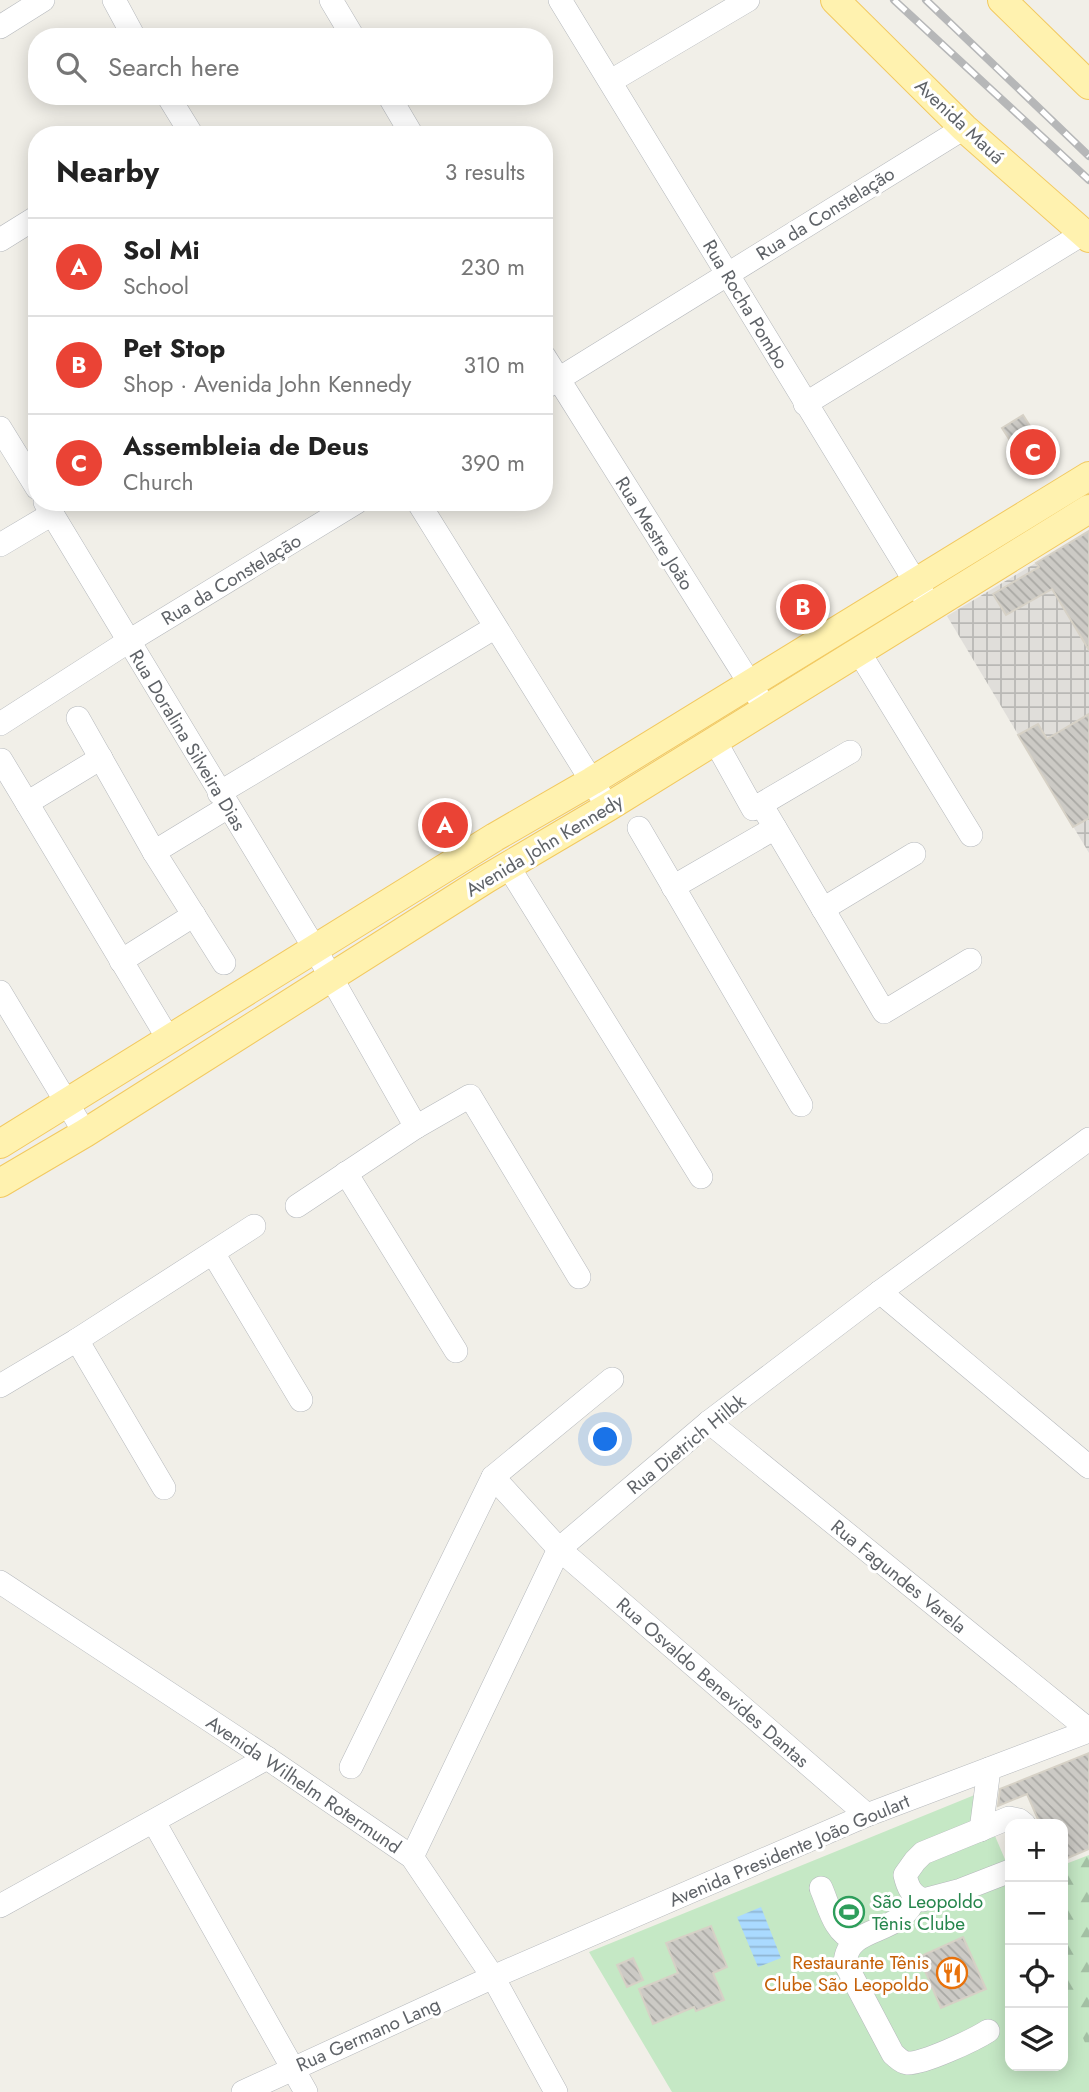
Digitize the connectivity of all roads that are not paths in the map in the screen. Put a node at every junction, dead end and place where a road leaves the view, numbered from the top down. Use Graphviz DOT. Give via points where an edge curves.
graph roads {
  1 [pos="43,0"];
  2 [pos="114,0"];
  3 [pos="331,0"];
  4 [pos="560,0"];
  5 [pos="748,0"];
  6 [pos="835,0"];
  7 [pos="1002,0"];
  8 [pos="0,27"];
  9 [pos="129,28"];
  10 [pos="348,28"];
  11 [pos="611,81"];
  12 [pos="1089,85"];
  13 [pos="172,105"];
  14 [pos="394,105"];
  15 [pos="180,126"];
  16 [pos="407,126"];
  17 [pos="964,128"];
  18 [pos="28,223"];
  19 [pos="1087,235"];
  20 [pos="0,240"];
  21 [pos="727,273"];
  22 [pos="553,383"];
  23 [pos="553,387"];
  24 [pos="805,404"];
  25 [pos="0,428"];
  26 [pos="28,468"];
  27 [pos="1089,476"];
  28 [pos="1089,509"];
  29 [pos="45,511"];
  30 [pos="51,511"];
  31 [pos="342,511"];
  32 [pos="424,511"];
  33 [pos="0,545"];
  34 [pos="916,582"];
  35 [pos="931,607"];
  36 [pos="495,628"];
  37 [pos="129,641"];
  38 [pos="859,652"];
  39 [pos="750,683"];
  40 [pos="766,710"];
  41 [pos="78,718"];
  42 [pos="0,724"];
  43 [pos="715,741"];
  44 [pos="850,752"];
  45 [pos="101,758"];
  46 [pos="1,760"];
  47 [pos="592,781"];
  48 [pos="224,800"];
  49 [pos="27,803"];
  50 [pos="761,804"];
  51 [pos="608,807"];
  52 [pos="639,828"];
  53 [pos="775,828"];
  54 [pos="971,835"];
  55 [pos="154,852"];
  56 [pos="914,854"];
  57 [pos="508,866"];
  58 [pos="673,887"];
  59 [pos="822,909"];
  60 [pos="194,915"];
  61 [pos="315,949"];
  62 [pos="970,960"];
  63 [pos="121,961"];
  64 [pos="225,963"];
  65 [pos="331,978"];
  66 [pos="0,992"];
  67 [pos="169,1040"];
  68 [pos="66,1104"];
  69 [pos="801,1105"];
  70 [pos="416,1127"];
  71 [pos="85,1133"];
  72 [pos="0,1144"];
  73 [pos="1086,1147"];
  74 [pos="346,1173"];
  75 [pos="701,1177"];
  76 [pos="0,1183"];
  77 [pos="297,1206"];
  78 [pos="254,1226"];
  79 [pos="213,1253"];
  80 [pos="579,1277"];
  81 [pos="880,1292"];
  82 [pos="77,1340"];
  83 [pos="456,1351"];
  84 [pos="612,1378"];
  85 [pos="0,1386"];
  86 [pos="301,1400"];
  87 [pos="709,1422"];
  88 [pos="1089,1467"];
  89 [pos="493,1476"];
  90 [pos="164,1488"];
  91 [pos="559,1549"];
  92 [pos="6,1592"];
  93 [pos="1089,1730"];
  94 [pos="267,1758"];
  95 [pos="351,1767"];
  96 [pos="989,1769"];
  97 [pos="867,1815"];
  98 [pos="1005,1820"];
  99 [pos="154,1822"];
  100 [pos="981,1830"];
  101 [pos="412,1857"];
  102 [pos="1005,1873"];
  103 [pos="821,1888"];
  104 [pos="915,1896"];
  105 [pos="0,1906"];
  106 [pos="855,1940"];
  107 [pos="493,1977"];
  108 [pos="988,2031"];
  109 [pos="292,2068"];
  110 [pos="243,2092"];
  111 [pos="306,2092"];
  112 [pos="556,2092"];
  1 -- 8 [label="street"];
  2 -- 9 [label="street"];
  3 -- 10 [label="street"];
  4 -- 11 [label="street, Rua Rocha Pombo"];
  5 -- 11 [label="street"];
  6 -- 17 [label="main road, Avenida Mauá"];
  7 -- 12 [label="main road"];
  11 -- 21 [label="street, Rua Rocha Pombo"];
  13 -- 15 [label="street"];
  14 -- 16 [label="street"];
  17 -- 19 [label="main road, Avenida Mauá"];
  17 -- 21 [label="street, Rua da Constelação"];
  18 -- 20 [label="street"];
  19 -- 24 [label="street"];
  21 -- 22 [label="street, Rua da Constelação"];
  21 -- 24 [label="street, Rua Rocha Pombo"];
  23 -- 39 [label="street, Rua Mestre João"];
  24 -- 34 [label="street, Rua Rocha Pombo"];
  25 -- 26 [label="street"];
  27 -- 34 [label="main road, Avenida John Kennedy"];
  28 -- 35 [label="main road, Avenida John Kennedy"];
  29 -- 33 [label="street"];
  30 -- 37 [label="street, Rua Doralina Silveira Dias"];
  31 -- 37 [label="street, Rua da Constelação"];
  32 -- 36 [label="street"];
  34 -- 35 [label="street, Rua Rocha Pombo"];
  34 -- 39 [label="main road, Avenida John Kennedy"];
  35 -- 38 [label="main road, Avenida John Kennedy"];
  36 -- 47 [label="street"];
  36 -- 48 [label="street"];
  37 -- 42 [label="street, Rua da Constelação"];
  37 -- 48 [label="street, Rua Doralina Silveira Dias"];
  38 -- 40 [label="main road, Avenida John Kennedy"];
  38 -- 54 [label="street"];
  39 -- 40 [label="street, Rua Mestre João"];
  39 -- 47 [label="main road, Avenida John Kennedy"];
  40 -- 43 [label="main road, Avenida John Kennedy"];
  41 -- 45 [label="street"];
  43 -- 50 [label="street" via="753,808"];
  43 -- 51 [label="main road, Avenida John Kennedy"];
  44 -- 50 [label="street"];
  45 -- 49 [label="street"];
  45 -- 55 [label="street"];
  46 -- 49 [label="street"];
  47 -- 51 [label="street"];
  47 -- 61 [label="main road, Avenida John Kennedy"];
  48 -- 55 [label="street"];
  48 -- 61 [label="street, Rua Doralina Silveira Dias"];
  49 -- 63 [label="street"];
  50 -- 53 [label="street"];
  51 -- 57 [label="main road, Avenida John Kennedy"];
  52 -- 58 [label="street"];
  53 -- 58 [label="street"];
  53 -- 59 [label="street"];
  55 -- 60 [label="street"];
  56 -- 59 [label="street"];
  57 -- 65 [label="main road, Avenida John Kennedy"];
  57 -- 75 [label="street"];
  58 -- 69 [label="street"];
  59 -- 62 [label="street" via="884,1012"];
  60 -- 63 [label="street"];
  60 -- 64 [label="street"];
  61 -- 65 [label="street, Rua Doralina Silveira Dias"];
  61 -- 67 [label="main road, Avenida John Kennedy"];
  63 -- 67 [label="street"];
  65 -- 70 [label="street, Rua Doralina Silveira Dias"];
  65 -- 71 [label="main road, Avenida John Kennedy"];
  66 -- 68 [label="street"];
  67 -- 68 [label="main road, Avenida John Kennedy"];
  68 -- 71 [label="street"];
  68 -- 72 [label="main road, Avenida John Kennedy"];
  70 -- 74 [label="street"];
  70 -- 80 [label="street" via="470,1096"];
  71 -- 76 [label="main road, Avenida John Kennedy"];
  73 -- 81 [label="street, Rua Dietrich Hilbk"];
  74 -- 77 [label="street"];
  74 -- 83 [label="street"];
  78 -- 79 [label="street"];
  79 -- 82 [label="street"];
  79 -- 86 [label="street"];
  81 -- 87 [label="street, Rua Dietrich Hilbk"];
  81 -- 88 [label="street"];
  82 -- 85 [label="street"];
  82 -- 90 [label="street"];
  84 -- 89 [label="street"];
  87 -- 91 [label="street, Rua Dietrich Hilbk"];
  87 -- 93 [label="street, Rua Fagundes Varela"];
  89 -- 91 [label="street, Rua Osvaldo Benevides Dantas"];
  89 -- 95 [label="street"];
  91 -- 97 [label="street, Rua Osvaldo Benevides Dantas"];
  91 -- 101 [label="street, Rua Dietrich Hilbk"];
  92 -- 94 [label="street, Avenida Wilhelm Rotermund"];
  93 -- 96 [label="street, Avenida Presidente João Goulart"];
  94 -- 99 [label="street"];
  94 -- 101 [label="street, Avenida Wilhelm Rotermund"];
  96 -- 97 [label="street, Avenida Presidente João Goulart"];
  96 -- 100 [label="street"];
  97 -- 107 [label="street, Avenida Presidente João Goulart"];
  98 -- 100 [label="street"];
  99 -- 105 [label="street"];
  99 -- 109 [label="street"];
  100 -- 104 [label="street" via="923,1853 905,1875"];
  101 -- 107 [label="street, Avenida Wilhelm Rotermund"];
  102 -- 104 [label="street" via="923,1900"];
  103 -- 106 [label="street" via="838,1928"];
  104 -- 106 [label="street" via="908,1912 898,1920"];
  106 -- 108 [label="street" via="846,1950 845,1963 893,2054 902,2062 912,2063 962,2045"];
  107 -- 109 [label="street, Rua Germano Lang"];
  107 -- 112 [label="street, Avenida Wilhelm Rotermund"];
  109 -- 110 [label="street, Rua Germano Lang"];
  109 -- 111 [label="street"];
}
